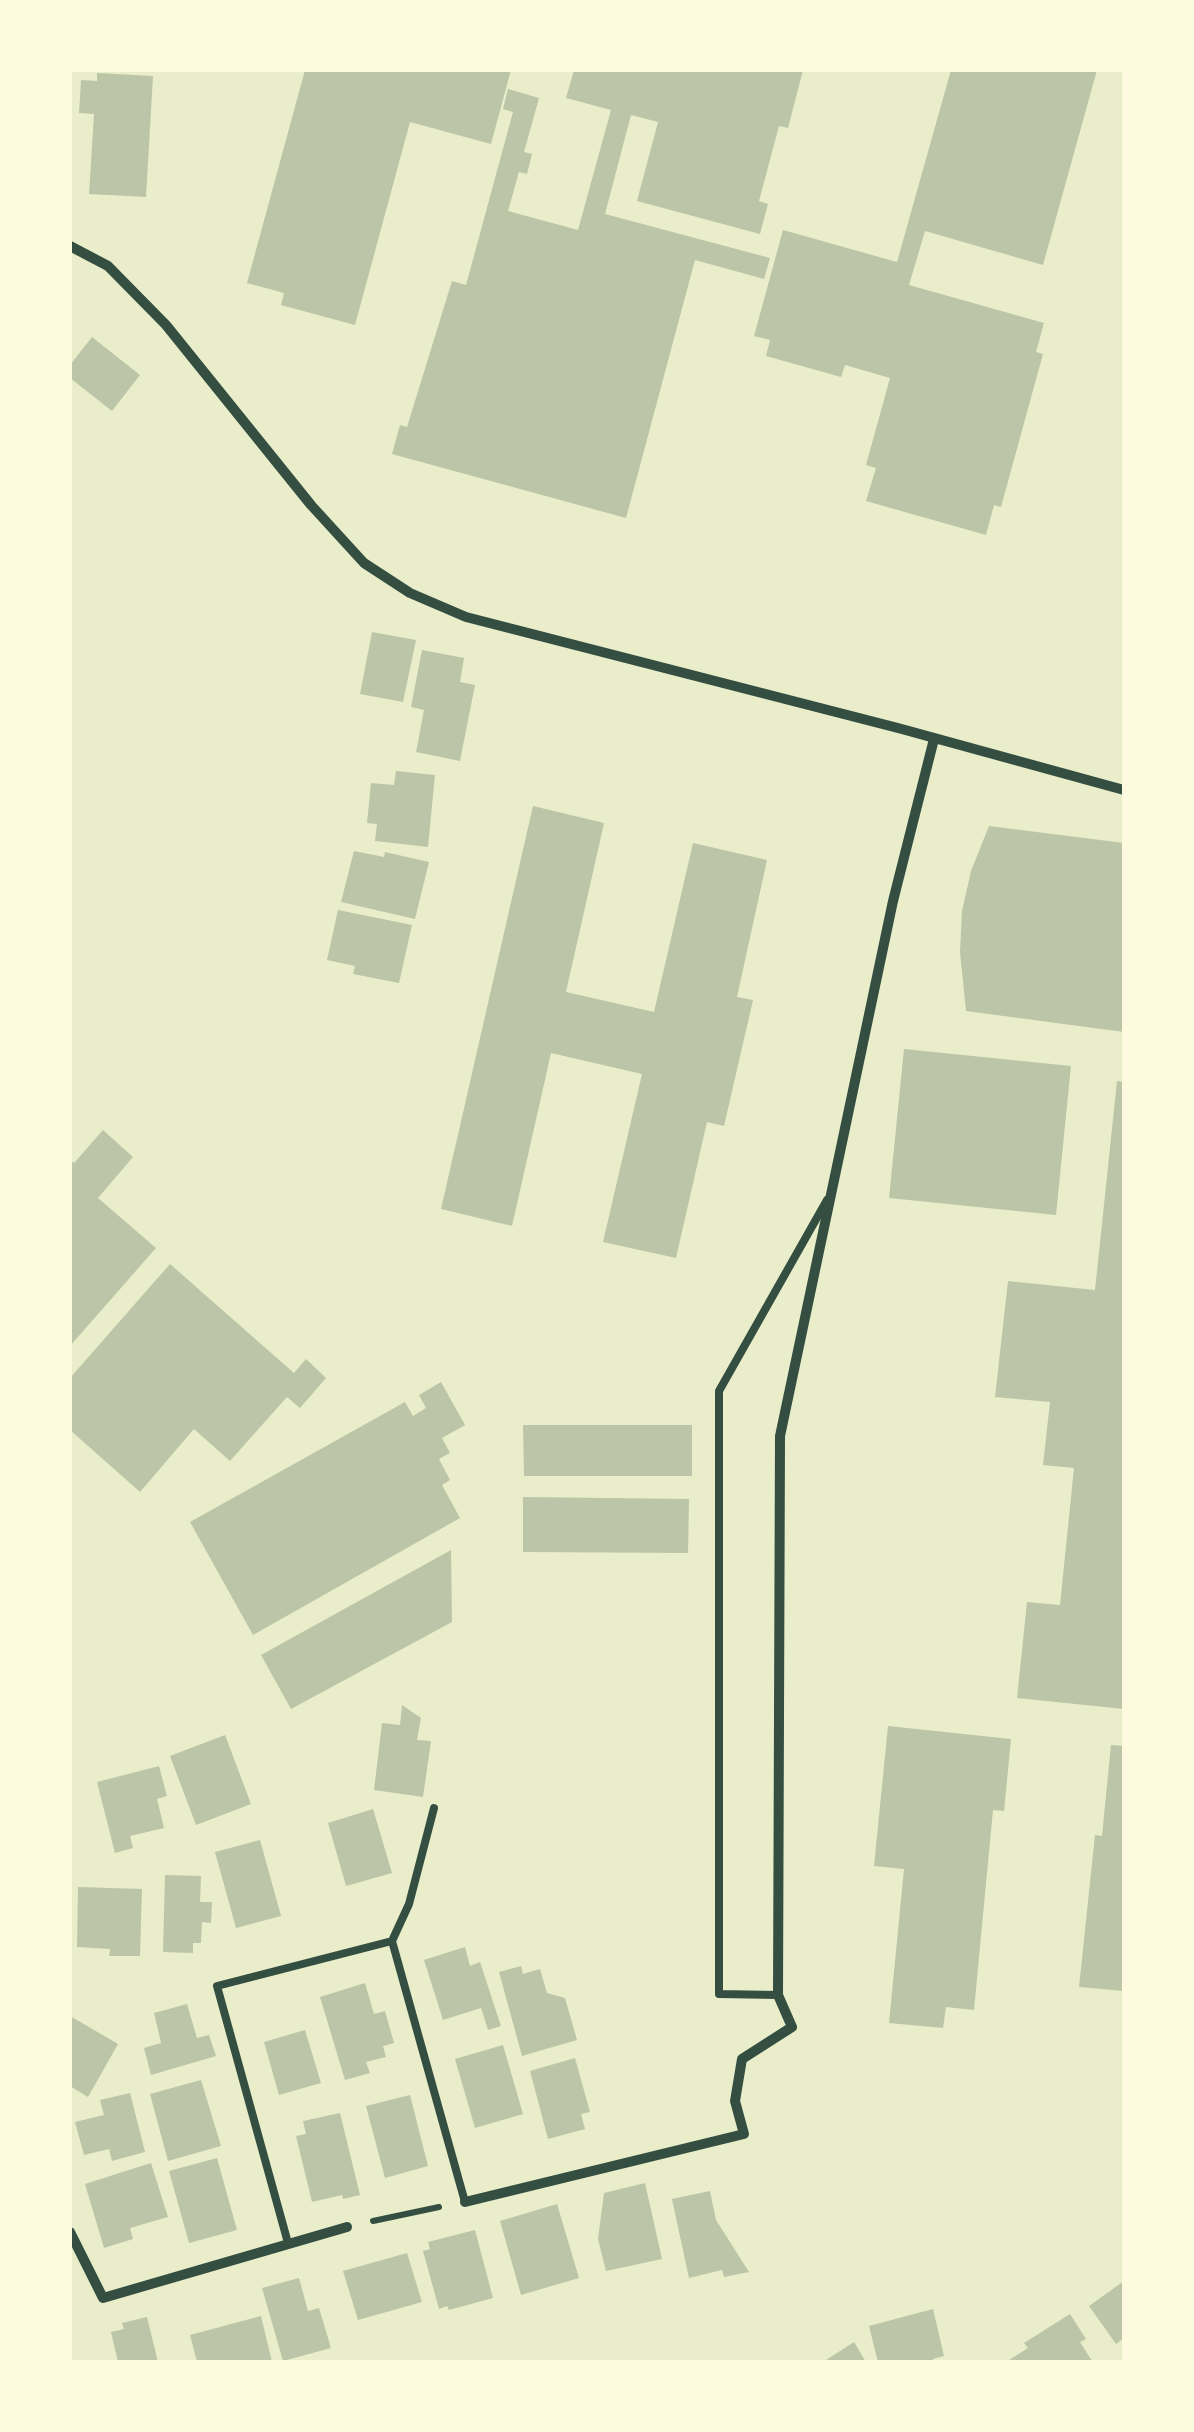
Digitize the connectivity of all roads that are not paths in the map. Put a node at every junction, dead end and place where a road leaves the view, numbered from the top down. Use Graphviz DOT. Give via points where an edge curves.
graph roads {
  1 [pos="70,246"];
  2 [pos="934,739"];
  3 [pos="1124,790"];
  4 [pos="832,1191"];
  5 [pos="434,1808"];
  6 [pos="392,1941"];
  7 [pos="778,1995"];
  8 [pos="464,2202"];
  9 [pos="347,2227"];
  10 [pos="70,2232"];
  11 [pos="288,2243"];
  1 -- 2 [label="street" via="108,266 166,325 350,548 410,593 466,617"];
  2 -- 3 [label="street"];
  2 -- 4 [label="street"];
  4 -- 7 [label="street" via="780,1436"];
  4 -- 7 [label="lane" via="718,1390 719,1994"];
  5 -- 6 [label="lane" via="409,1904"];
  6 -- 8 [label="lane"];
  6 -- 11 [label="lane" via="217,1986"];
  7 -- 8 [label="street" via="792,2027 742,2059 735,2100 744,2134"];
  9 -- 11 [label="street"];
  10 -- 11 [label="street" via="102,2298"];
}
